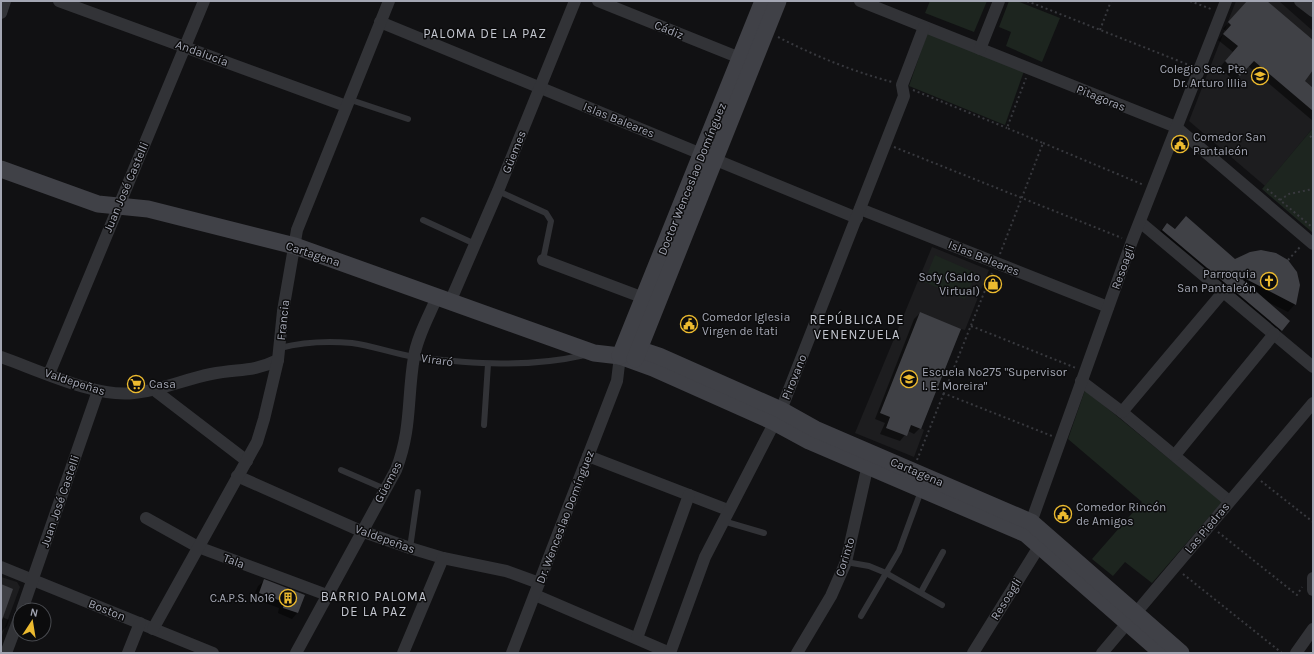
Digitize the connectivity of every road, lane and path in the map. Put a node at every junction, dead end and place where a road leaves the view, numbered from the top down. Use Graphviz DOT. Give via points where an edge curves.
graph roads {
  1 [pos="5,1"];
  2 [pos="59,1"];
  3 [pos="204,1"];
  4 [pos="389,1"];
  5 [pos="575,1"];
  6 [pos="598,1"];
  7 [pos="762,1"];
  8 [pos="778,1"];
  9 [pos="860,1"];
  10 [pos="999,1"];
  11 [pos="1027,1"];
  12 [pos="1112,1"];
  13 [pos="1190,1"];
  14 [pos="1226,1"];
  15 [pos="1300,1"];
  16 [pos="1313,11"];
  17 [pos="1,13"];
  18 [pos="1221,13"];
  19 [pos="380,22"];
  20 [pos="924,27"];
  21 [pos="1100,30"];
  22 [pos="766,31"];
  23 [pos="186,47"];
  24 [pos="980,49"];
  25 [pos="740,58"];
  26 [pos="1198,68"];
  27 [pos="1029,69"];
  28 [pos="902,85"];
  29 [pos="540,87"];
  30 [pos="347,102"];
  31 [pos="408,119"];
  32 [pos="1176,127"];
  33 [pos="1007,128"];
  34 [pos="1310,136"];
  35 [pos="1313,139"];
  36 [pos="886,143"];
  37 [pos="1043,144"];
  38 [pos="708,157"];
  39 [pos="1,169"];
  40 [pos="1153,188"];
  41 [pos="1266,188"];
  42 [pos="1313,189"];
  43 [pos="498,191"];
  44 [pos="1022,199"];
  45 [pos="1280,200"];
  46 [pos="118,205"];
  47 [pos="858,213"];
  48 [pos="423,220"];
  49 [pos="1140,222"];
  50 [pos="1311,237"];
  51 [pos="1132,241"];
  52 [pos="475,244"];
  53 [pos="295,246"];
  54 [pos="544,260"];
  55 [pos="1288,260"];
  56 [pos="996,263"];
  57 [pos="1224,291"];
  58 [pos="644,298"];
  59 [pos="444,299"];
  60 [pos="1108,307"];
  61 [pos="971,326"];
  62 [pos="1274,334"];
  63 [pos="594,352"];
  64 [pos="279,354"];
  65 [pos="631,355"];
  66 [pos="1,357"];
  67 [pos="414,357"];
  68 [pos="488,364"];
  69 [pos="1313,367"];
  70 [pos="49,374"];
  71 [pos="1083,376"];
  72 [pos="153,389"];
  73 [pos="98,392"];
  74 [pos="943,392"];
  75 [pos="1313,403"];
  76 [pos="1122,412"];
  77 [pos="777,416"];
  78 [pos="484,425"];
  79 [pos="1061,440"];
  80 [pos="1175,455"];
  81 [pos="588,456"];
  82 [pos="869,459"];
  83 [pos="247,461"];
  84 [pos="341,470"];
  85 [pos="913,470"];
  86 [pos="1252,474"];
  87 [pos="237,476"];
  88 [pos="922,489"];
  89 [pos="385,490"];
  90 [pos="418,492"];
  91 [pos="689,495"];
  92 [pos="1229,501"];
  93 [pos="726,515"];
  94 [pos="146,518"];
  95 [pos="1313,522"];
  96 [pos="1210,525"];
  97 [pos="1028,528"];
  98 [pos="361,531"];
  99 [pos="764,534"];
  100 [pos="1040,545"];
  101 [pos="198,547"];
  102 [pos="410,548"];
  103 [pos="943,552"];
  104 [pos="443,558"];
  105 [pos="846,562"];
  106 [pos="1,567"];
  107 [pos="1175,567"];
  108 [pos="886,573"];
  109 [pos="33,579"];
  110 [pos="540,583"];
  111 [pos="1310,584"];
  112 [pos="921,592"];
  113 [pos="327,595"];
  114 [pos="535,595"];
  115 [pos="25,602"];
  116 [pos="942,605"];
  117 [pos="861,616"];
  118 [pos="1131,619"];
  119 [pos="140,623"];
  120 [pos="152,629"];
  121 [pos="1313,629"];
  122 [pos="12,637"];
  123 [pos="636,638"];
  124 [pos="6,653"];
  125 [pos="128,653"];
  126 [pos="213,653"];
  127 [pos="296,653"];
  128 [pos="402,653"];
  129 [pos="512,653"];
  130 [pos="670,653"];
  131 [pos="797,653"];
  132 [pos="973,653"];
  133 [pos="1102,653"];
  134 [pos="1162,653"];
  135 [pos="1181,653"];
  136 [pos="1282,653"];
  137 [pos="1296,653"];
  1 -- 17 [label="street"];
  2 -- 23 [label="street, Andalucía"];
  3 -- 23 [label="street, Juan José Castelli"];
  4 -- 19 [label="street, Francia"];
  5 -- 29 [label="street, Güemes"];
  6 -- 25 [label="street, Cádiz"];
  7 -- 25 [label="main road, Doctor Wenceslao Domínguez"];
  8 -- 22 [label="main road, Doctor Wenceslao Domínguez"];
  9 -- 20 [label="street, Pitagoras"];
  10 -- 24 [label="street"];
  11 -- 21 [label="path"];
  12 -- 21 [label="path"];
  13 -- 18 [label="path"];
  14 -- 18 [label="street, Resoagli"];
  15 -- 16 [label="street"];
  18 -- 26 [label="street, Resoagli"];
  19 -- 29 [label="street, Islas Baleares"];
  19 -- 30 [label="street, Francia"];
  20 -- 24 [label="street, Pitagoras"];
  20 -- 28 [label="street, Pirovano"];
  21 -- 26 [label="path"];
  22 -- 28 [label="path" via="811,54"];
  22 -- 38 [label="main road, Doctor Wenceslao Domínguez"];
  23 -- 30 [label="street, Andalucía"];
  23 -- 46 [label="street, Juan José Castelli"];
  24 -- 27 [label="street, Pitagoras"];
  25 -- 38 [label="main road, Doctor Wenceslao Domínguez"];
  26 -- 32 [label="street, Resoagli"];
  27 -- 32 [label="street, Pitagoras"];
  27 -- 33 [label="path"];
  28 -- 33 [label="path"];
  28 -- 36 [label="street, Pirovano" via="904,96"];
  29 -- 38 [label="street, Islas Baleares"];
  29 -- 43 [label="street, Güemes"];
  30 -- 31 [label="lane"];
  30 -- 53 [label="street, Francia" via="297,230"];
  32 -- 40 [label="street, Resoagli"];
  32 -- 50 [label="street, Pitagoras"];
  33 -- 37 [label="path"];
  34 -- 35 [label="path"];
  36 -- 44 [label="path"];
  36 -- 47 [label="street, Pirovano"];
  37 -- 40 [label="path"];
  37 -- 44 [label="path"];
  38 -- 47 [label="street, Islas Baleares"];
  38 -- 58 [label="main road, Doctor Wenceslao Domínguez"];
  38 -- 65 [label="main road, Doctor Wenceslao Domínguez"];
  39 -- 46 [label="main road, Cartagena" via="98,204"];
  40 -- 49 [label="street, Resoagli"];
  41 -- 45 [label="path"];
  42 -- 45 [label="path" via="1289,194"];
  43 -- 52 [label="street, Güemes"];
  43 -- 54 [label="lane" via="549,217 551,229"];
  44 -- 51 [label="path"];
  44 -- 56 [label="path"];
  45 -- 50 [label="path"];
  46 -- 53 [label="main road, Cartagena" via="148,209"];
  46 -- 70 [label="street, Juan José Castelli"];
  47 -- 56 [label="street, Islas Baleares"];
  47 -- 77 [label="street, Pirovano"];
  48 -- 52 [label="lane"];
  49 -- 51 [label="street, Resoagli"];
  49 -- 57 [label="street"];
  50 -- 55 [label="path"];
  51 -- 60 [label="street, Resoagli"];
  52 -- 59 [label="street, Güemes"];
  53 -- 59 [label="main road, Cartagena"];
  53 -- 64 [label="street, Francia" via="283,311"];
  54 -- 58 [label="street"];
  56 -- 60 [label="street, Islas Baleares"];
  56 -- 61 [label="path"];
  57 -- 62 [label="street"];
  57 -- 76 [label="street"];
  58 -- 65 [label="main road, Doctor Wenceslao Domínguez"];
  59 -- 63 [label="main road, Cartagena"];
  59 -- 67 [label="street, Güemes"];
  60 -- 71 [label="street, Resoagli"];
  61 -- 71 [label="path"];
  61 -- 74 [label="path"];
  62 -- 69 [label="street"];
  62 -- 80 [label="street"];
  63 -- 65 [label="main road, Cartagena"];
  63 -- 68 [label="lane, Viraró" via="557,361 515,365"];
  64 -- 67 [label="lane, Viraró" via="300,343 352,343"];
  64 -- 72 [label="street, Viraró" via="263,367 248,371 215,373"];
  64 -- 83 [label="street, Francia" via="264,419 257,442"];
  65 -- 77 [label="main road, Cartagena"];
  65 -- 81 [label="street, Dr. Wenceslao Domínguez" via="617,381"];
  66 -- 70 [label="street, Valdepeñas"];
  67 -- 68 [label="lane, Viraró"];
  67 -- 89 [label="street, Güemes" via="404,450"];
  68 -- 78 [label="lane"];
  70 -- 73 [label="street, Valdepeñas"];
  71 -- 76 [label="street"];
  71 -- 79 [label="street, Resoagli"];
  72 -- 73 [label="street, Valdepeñas" via="118,394"];
  72 -- 83 [label="street"];
  73 -- 109 [label="street, Juan José Castelli"];
  74 -- 79 [label="path"];
  74 -- 85 [label="path"];
  75 -- 86 [label="street, Las Piedras"];
  76 -- 80 [label="street"];
  77 -- 82 [label="main road, Cartagena" via="809,440"];
  77 -- 93 [label="street, Pirovano"];
  79 -- 97 [label="street, Resoagli"];
  80 -- 92 [label="street"];
  81 -- 91 [label="street"];
  81 -- 110 [label="street, Dr. Wenceslao Domínguez"];
  82 -- 85 [label="main road, Cartagena"];
  82 -- 88 [label="main road, Cartagena"];
  82 -- 105 [label="street, Corinto"];
  83 -- 87 [label="street, Francia"];
  84 -- 89 [label="lane"];
  85 -- 97 [label="main road, Cartagena"];
  86 -- 92 [label="street, Las Piedras"];
  86 -- 95 [label="path"];
  87 -- 98 [label="street, Valdepeñas"];
  87 -- 101 [label="street, Francia"];
  88 -- 97 [label="main road, Cartagena"];
  88 -- 108 [label="lane" via="899,551"];
  89 -- 98 [label="street, Güemes"];
  90 -- 102 [label="lane"];
  91 -- 93 [label="street"];
  91 -- 123 [label="street"];
  92 -- 96 [label="street, Las Piedras"];
  93 -- 99 [label="lane"];
  93 -- 130 [label="street, Pirovano" via="705,557"];
  94 -- 101 [label="street, Tala"];
  96 -- 107 [label="street, Las Piedras"];
  96 -- 111 [label="path" via="1297,595"];
  97 -- 100 [label="main road, Cartagena"];
  97 -- 118 [label="main road, Cartagena"];
  98 -- 102 [label="street, Valdepeñas"];
  98 -- 113 [label="street, Güemes"];
  100 -- 118 [label="main road, Cartagena"];
  100 -- 132 [label="street, Resoagli"];
  101 -- 113 [label="street, Tala"];
  101 -- 120 [label="street, Francia"];
  102 -- 104 [label="street, Valdepeñas"];
  103 -- 112 [label="lane"];
  104 -- 110 [label="street, Valdepeñas" via="478,564"];
  104 -- 128 [label="street"];
  105 -- 108 [label="lane" via="869,566"];
  105 -- 131 [label="street, Corinto" via="831,596"];
  106 -- 109 [label="street, Boston"];
  107 -- 118 [label="street, Las Piedras"];
  107 -- 136 [label="path"];
  108 -- 112 [label="lane"];
  108 -- 117 [label="lane"];
  109 -- 115 [label="street, Juan José Castelli"];
  109 -- 119 [label="street, Boston"];
  110 -- 114 [label="street, Dr. Wenceslao Domínguez"];
  112 -- 116 [label="lane"];
  113 -- 127 [label="street, Güemes"];
  114 -- 123 [label="street"];
  114 -- 129 [label="street, Dr. Wenceslao Domínguez"];
  118 -- 133 [label="street, Las Piedras"];
  118 -- 134 [label="main road, Cartagena"];
  118 -- 135 [label="main road, Cartagena"];
  119 -- 120 [label="street, Boston"];
  119 -- 125 [label="street"];
  120 -- 126 [label="street, Boston"];
  121 -- 137 [label="street"];
  122 -- 124 [label="street"];
  123 -- 130 [label="street"];
}
